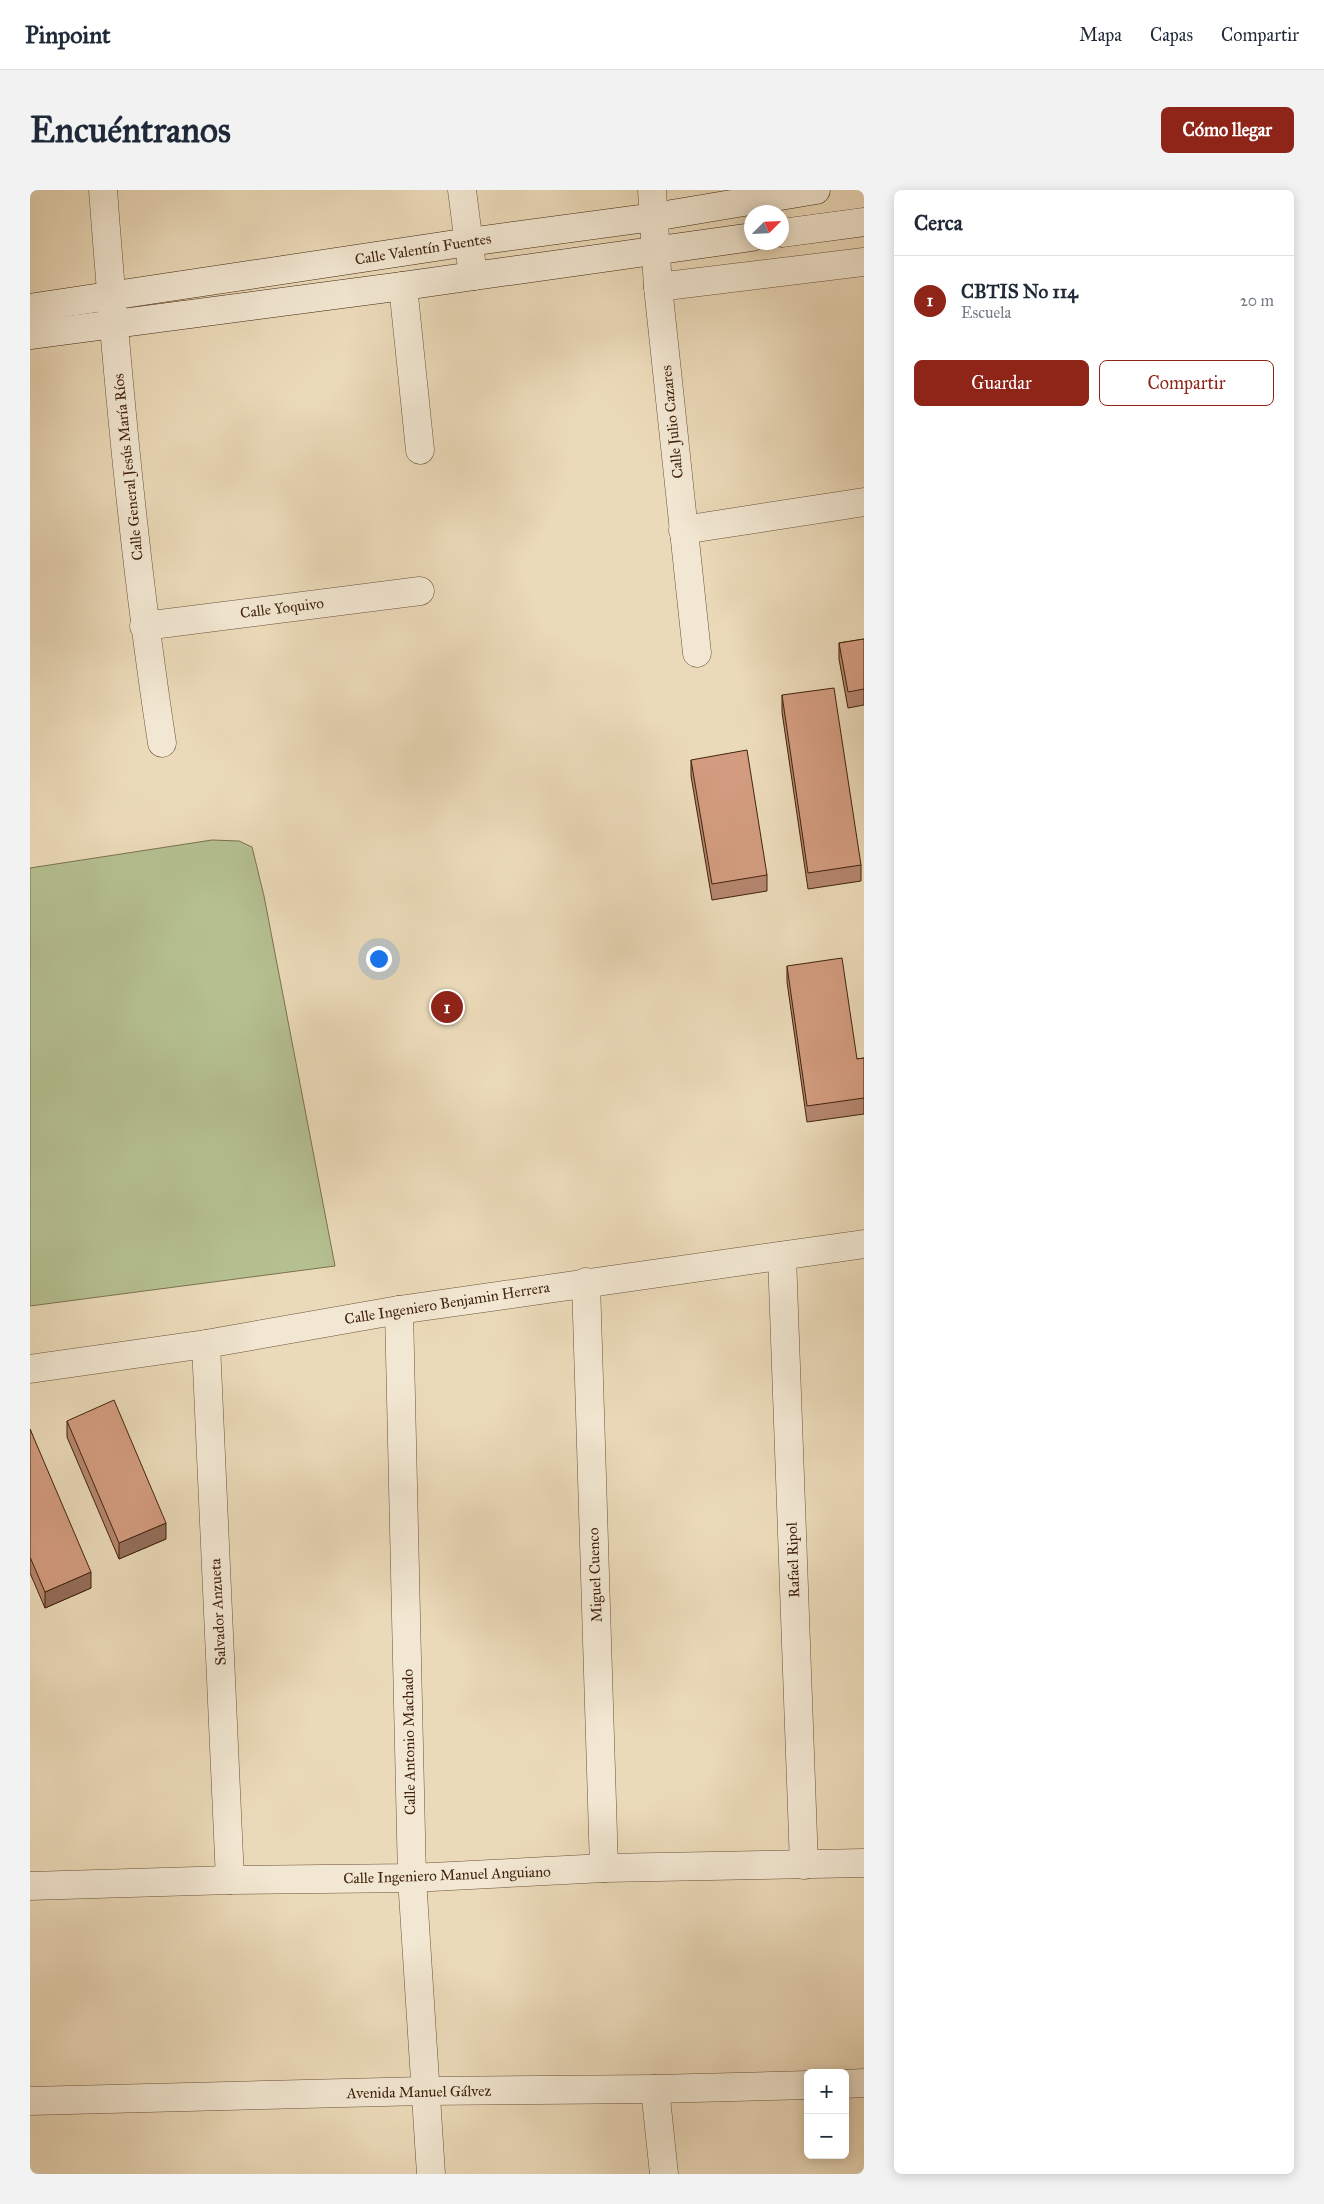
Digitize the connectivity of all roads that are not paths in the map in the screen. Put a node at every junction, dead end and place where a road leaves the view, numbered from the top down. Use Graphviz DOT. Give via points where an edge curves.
graph roads {
  1 [pos="103,190"];
  2 [pos="462,190"];
  3 [pos="652,190"];
  4 [pos="816,190"];
  5 [pos="654,217"];
  6 [pos="864,222"];
  7 [pos="789,232"];
  8 [pos="744,238"];
  9 [pos="468,242"];
  10 [pos="656,250"];
  11 [pos="864,262"];
  12 [pos="473,276"];
  13 [pos="403,286"];
  14 [pos="658,287"];
  15 [pos="112,297"];
  16 [pos="30,308"];
  17 [pos="114,325"];
  18 [pos="30,335"];
  19 [pos="420,450"];
  20 [pos="864,502"];
  21 [pos="683,530"];
  22 [pos="420,591"];
  23 [pos="144,626"];
  24 [pos="697,653"];
  25 [pos="162,743"];
  26 [pos="864,1244"];
  27 [pos="782,1256"];
  28 [pos="586,1282"];
  29 [pos="399,1310"];
  30 [pos="206,1344"];
  31 [pos="30,1369"];
  32 [pos="864,1863"];
  33 [pos="804,1865"];
  34 [pos="604,1868"];
  35 [pos="412,1878"];
  36 [pos="230,1880"];
  37 [pos="30,1886"];
  38 [pos="864,2083"];
  39 [pos="849,2084"];
  40 [pos="804,2085"];
  41 [pos="655,2089"];
  42 [pos="424,2091"];
  43 [pos="30,2101"];
  44 [pos="431,2174"];
  45 [pos="664,2174"];
  1 -- 15 [label="street, Calle General Jesús María Ríos"];
  2 -- 9 [label="street"];
  3 -- 5 [label="street, Calle Julio Cazares"];
  4 -- 5 [label="street, Calle Valentín Fuentes"];
  5 -- 9 [label="street, Calle Valentín Fuentes"];
  5 -- 10 [label="street, Calle Julio Cazares"];
  6 -- 7 [label="street"];
  8 -- 10 [label="street"];
  9 -- 12 [label="street"];
  9 -- 15 [label="street, Calle Valentín Fuentes"];
  10 -- 12 [label="street"];
  10 -- 14 [label="street, Calle Julio Cazares"];
  11 -- 14 [label="street"];
  12 -- 13 [label="street"];
  13 -- 17 [label="street"];
  13 -- 19 [label="street"];
  14 -- 21 [label="street, Calle Julio Cazares"];
  15 -- 16 [label="street, Calle Valentín Fuentes"];
  15 -- 17 [label="street, Calle General Jesús María Ríos"];
  17 -- 18 [label="street"];
  17 -- 23 [label="street, Calle General Jesús María Ríos"];
  20 -- 21 [label="street"];
  21 -- 24 [label="street, Calle Julio Cazares"];
  22 -- 23 [label="street, Calle Yoquivo"];
  23 -- 25 [label="street, Calle General Jesús María Ríos"];
  26 -- 27 [label="street, Calle Ingeniero Benjamin Herrera"];
  27 -- 28 [label="street, Calle Ingeniero Benjamin Herrera"];
  27 -- 33 [label="street, Rafael Ripol"];
  28 -- 29 [label="street, Calle Ingeniero Benjamin Herrera"];
  28 -- 34 [label="street, Miguel Cuenco"];
  29 -- 30 [label="street, Calle Ingeniero Benjamin Herrera"];
  29 -- 35 [label="street, Calle Antonio Machado"];
  30 -- 31 [label="street, Calle Ingeniero Benjamin Herrera"];
  30 -- 36 [label="street, Salvador Anzueta"];
  32 -- 33 [label="street, Calle Ingeniero Manuel Anguiano"];
  33 -- 34 [label="street, Calle Ingeniero Manuel Anguiano"];
  34 -- 35 [label="street, Calle Ingeniero Manuel Anguiano"];
  35 -- 36 [label="street, Calle Ingeniero Manuel Anguiano"];
  35 -- 42 [label="street, Calle Antonio Machado"];
  36 -- 37 [label="street, Calle Ingeniero Manuel Anguiano"];
  38 -- 39 [label="street"];
  40 -- 41 [label="street, Avenida Manuel Gálvez"];
  41 -- 42 [label="street, Avenida Manuel Gálvez"];
  41 -- 45 [label="street"];
  42 -- 43 [label="street, Avenida Manuel Gálvez"];
  42 -- 44 [label="street, Calle Antonio Machado"];
}
